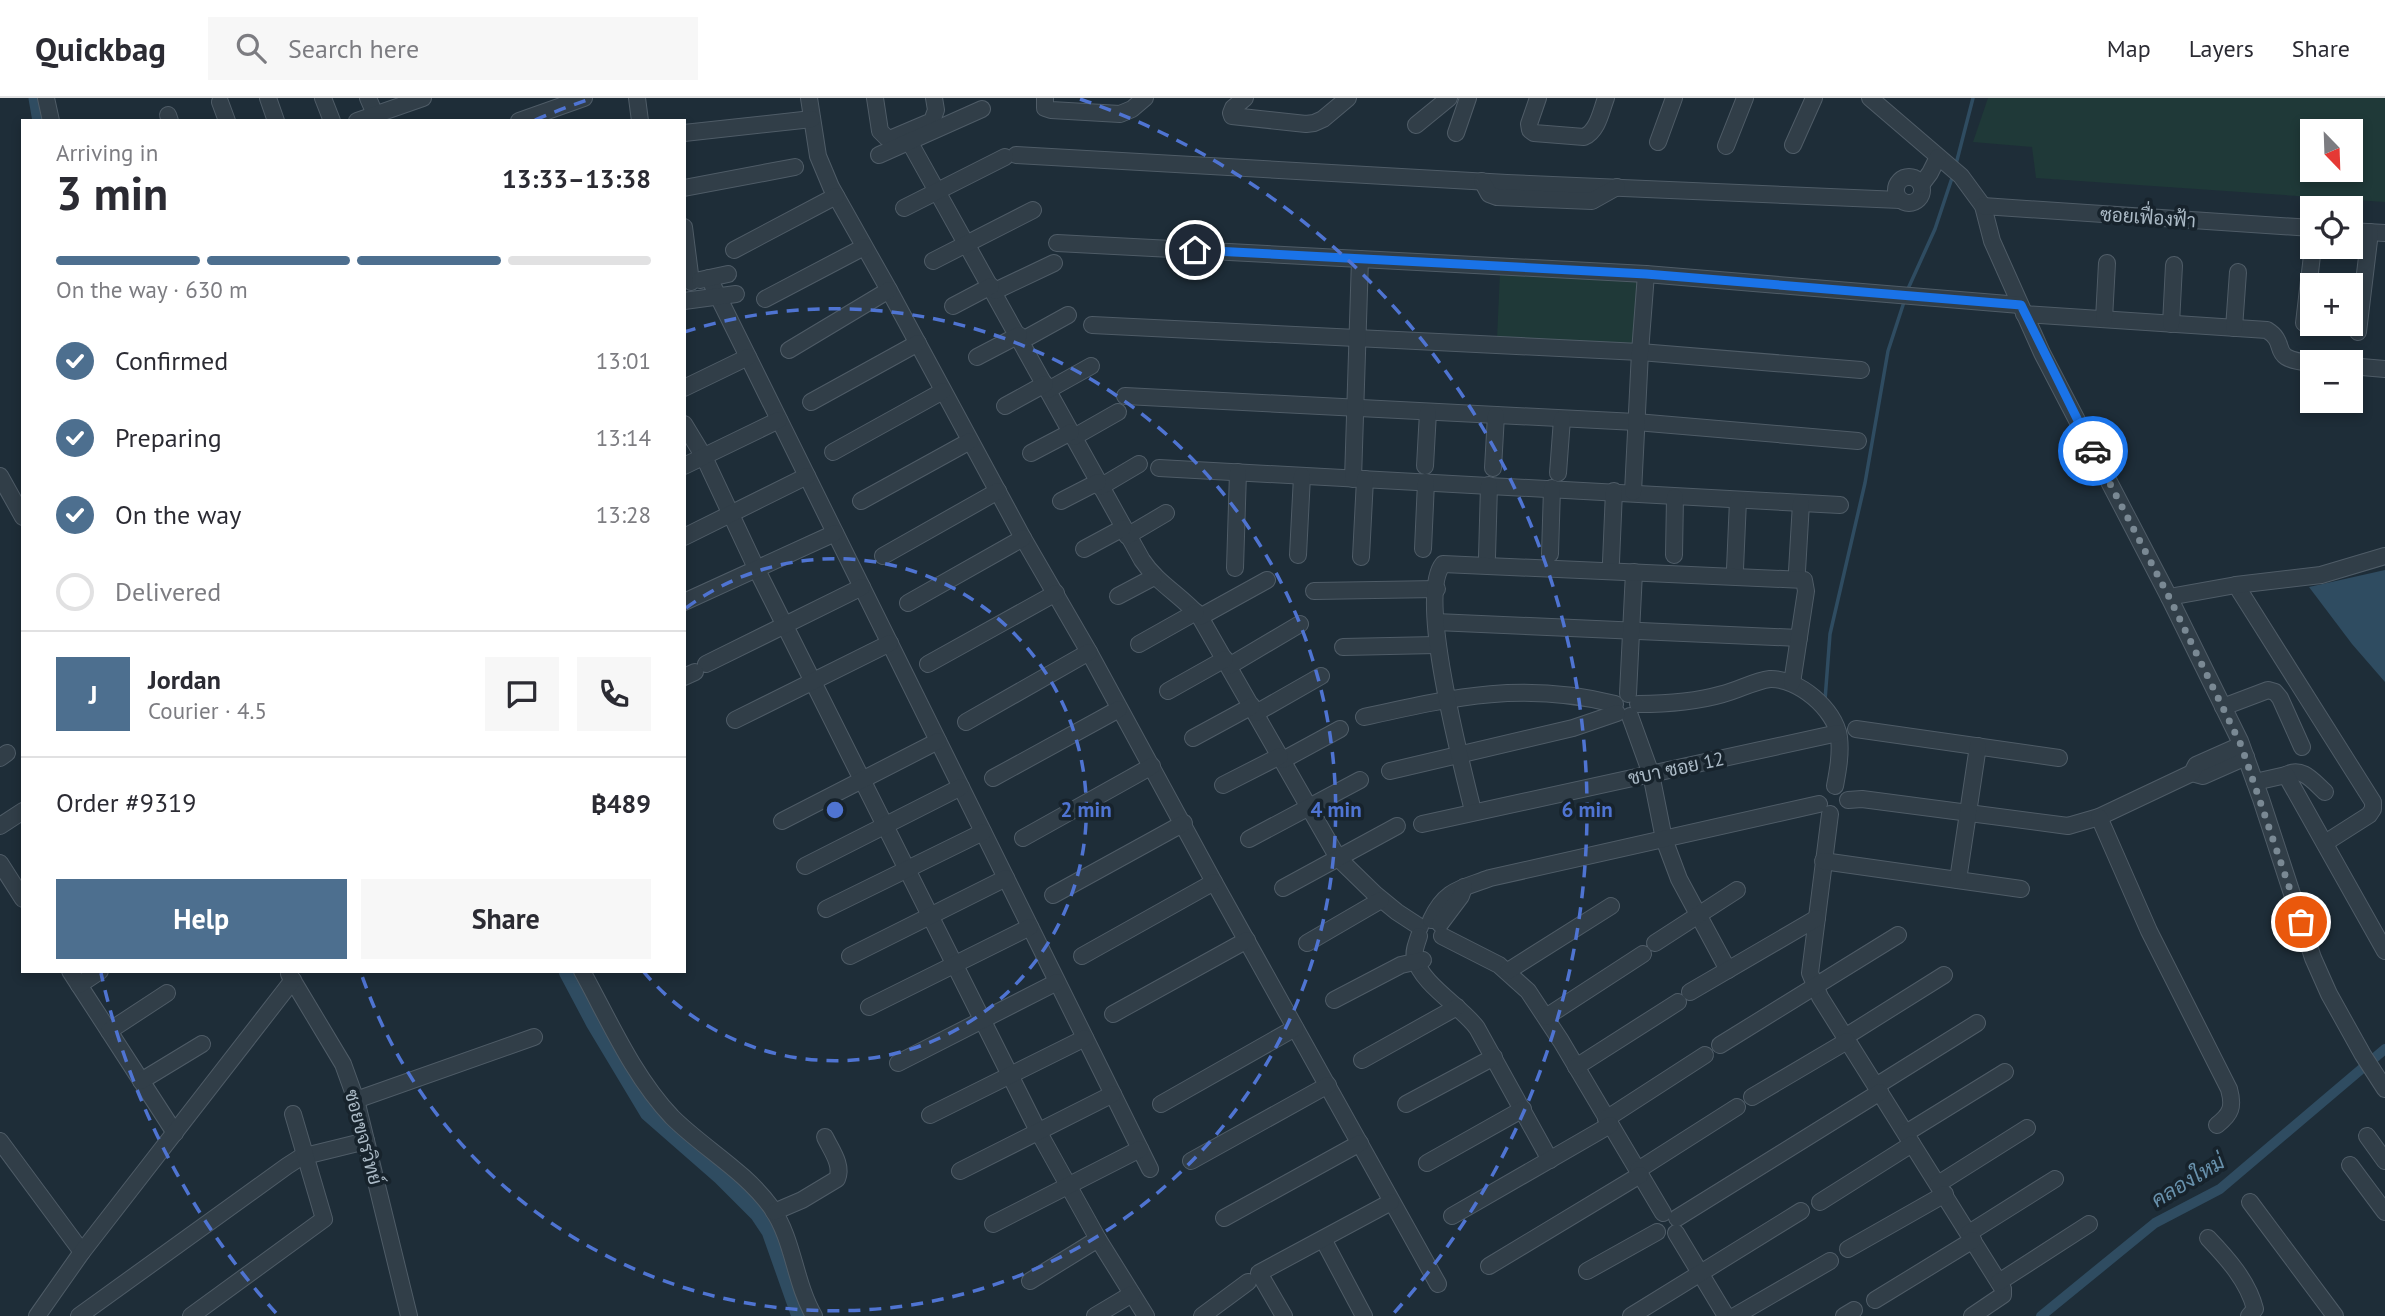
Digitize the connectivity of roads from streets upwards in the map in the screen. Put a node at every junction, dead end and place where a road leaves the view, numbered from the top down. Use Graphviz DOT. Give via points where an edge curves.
graph roads {
  1 [pos="46,98"];
  2 [pos="268,98"];
  3 [pos="323,98"];
  4 [pos="368,98"];
  5 [pos="584,98"];
  6 [pos="637,98"];
  7 [pos="809,98"];
  8 [pos="875,98"];
  9 [pos="934,98"];
  10 [pos="1045,98"];
  11 [pos="1145,98"];
  12 [pos="1245,98"];
  13 [pos="1348,98"];
  14 [pos="1449,98"];
  15 [pos="1468,98"];
  16 [pos="1538,98"];
  17 [pos="1606,98"];
  18 [pos="1674,98"];
  19 [pos="1745,98"];
  20 [pos="1814,98"];
  21 [pos="1870,98"];
  22 [pos="412,100"];
  23 [pos="220,102"];
  24 [pos="982,109"];
  25 [pos="375,114"];
  26 [pos="51,119"];
  27 [pos="226,119"];
  28 [pos="275,119"];
  29 [pos="331,119"];
  30 [pos="362,119"];
  31 [pos="525,119"];
  32 [pos="640,119"];
  33 [pos="812,119"];
  34 [pos="1416,125"];
  35 [pos="686,133"];
  36 [pos="1456,133"];
  37 [pos="909,141"];
  38 [pos="1658,142"];
  39 [pos="1793,145"];
  40 [pos="1726,146"];
  41 [pos="878,155"];
  42 [pos="1949,166"];
  43 [pos="795,167"];
  44 [pos="686,188"];
  45 [pos="937,191"];
  46 [pos="836,196"];
  47 [pos="1983,206"];
  48 [pos="904,208"];
  49 [pos="1033,210"];
  50 [pos="2300,227"];
  51 [pos="2377,233"];
  52 [pos="1057,243"];
  53 [pos="967,244"];
  54 [pos="864,247"];
  55 [pos="734,250"];
  56 [pos="1360,259"];
  57 [pos="933,261"];
  58 [pos="1054,263"];
  59 [pos="2107,263"];
  60 [pos="686,264"];
  61 [pos="2174,265"];
  62 [pos="2238,272"];
  63 [pos="729,274"];
  64 [pos="1646,274"];
  65 [pos="709,278"];
  66 [pos="687,282"];
  67 [pos="993,289"];
  68 [pos="890,290"];
  69 [pos="736,294"];
  70 [pos="718,295"];
  71 [pos="765,299"];
  72 [pos="686,301"];
  73 [pos="953,306"];
  74 [pos="2363,306"];
  75 [pos="2022,309"];
  76 [pos="1068,315"];
  77 [pos="2104,319"];
  78 [pos="2171,324"];
  79 [pos="1092,325"];
  80 [pos="2234,328"];
  81 [pos="1020,338"];
  82 [pos="1357,338"];
  83 [pos="918,343"];
  84 [pos="789,350"];
  85 [pos="1640,352"];
  86 [pos="748,357"];
  87 [pos="978,357"];
  88 [pos="2300,361"];
  89 [pos="1091,366"];
  90 [pos="2363,367"];
  91 [pos="2385,369"];
  92 [pos="1861,370"];
  93 [pos="686,387"];
  94 [pos="1047,387"];
  95 [pos="943,391"];
  96 [pos="1125,396"];
  97 [pos="811,402"];
  98 [pos="1005,406"];
  99 [pos="1355,409"];
  100 [pos="1118,412"];
  101 [pos="1429,412"];
  102 [pos="1496,415"];
  103 [pos="779,419"];
  104 [pos="1562,419"];
  105 [pos="1636,422"];
  106 [pos="686,427"];
  107 [pos="1072,435"];
  108 [pos="970,441"];
  109 [pos="1858,441"];
  110 [pos="833,452"];
  111 [pos="1031,453"];
  112 [pos="704,457"];
  113 [pos="1139,464"];
  114 [pos="686,465"];
  115 [pos="1159,468"];
  116 [pos="1493,468"];
  117 [pos="1238,472"];
  118 [pos="1425,474"];
  119 [pos="0,476"];
  120 [pos="807,476"];
  121 [pos="1302,476"];
  122 [pos="1359,479"];
  123 [pos="1555,481"];
  124 [pos="1099,484"];
  125 [pos="1489,485"];
  126 [pos="998,491"];
  127 [pos="1614,491"];
  128 [pos="1633,492"];
  129 [pos="1675,497"];
  130 [pos="1738,500"];
  131 [pos="861,501"];
  132 [pos="1061,501"];
  133 [pos="1801,503"];
  134 [pos="1840,505"];
  135 [pos="21,513"];
  136 [pos="1167,513"];
  137 [pos="731,514"];
  138 [pos="1125,532"];
  139 [pos="835,533"];
  140 [pos="686,536"];
  141 [pos="1023,538"];
  142 [pos="1084,549"];
  143 [pos="1423,549"];
  144 [pos="1550,554"];
  145 [pos="1298,555"];
  146 [pos="1674,555"];
  147 [pos="883,556"];
  148 [pos="2385,556"];
  149 [pos="1361,557"];
  150 [pos="1487,557"];
  151 [pos="1611,562"];
  152 [pos="1235,568"];
  153 [pos="1735,569"];
  154 [pos="757,570"];
  155 [pos="1797,571"];
  156 [pos="1633,572"];
  157 [pos="1154,577"];
  158 [pos="1267,580"];
  159 [pos="2236,585"];
  160 [pos="862,587"];
  161 [pos="1437,589"];
  162 [pos="1314,591"];
  163 [pos="1056,593"];
  164 [pos="1118,596"];
  165 [pos="2169,597"];
  166 [pos="686,602"];
  167 [pos="908,603"];
  168 [pos="1198,615"];
  169 [pos="1436,622"];
  170 [pos="785,625"];
  171 [pos="1300,625"];
  172 [pos="1630,631"];
  173 [pos="1799,638"];
  174 [pos="890,643"];
  175 [pos="1139,644"];
  176 [pos="1436,645"];
  177 [pos="1343,647"];
  178 [pos="1089,652"];
  179 [pos="1227,663"];
  180 [pos="928,664"];
  181 [pos="695,671"];
  182 [pos="1321,676"];
  183 [pos="813,682"];
  184 [pos="1792,683"];
  185 [pos="1168,691"];
  186 [pos="1448,698"];
  187 [pos="1626,706"];
  188 [pos="2223,707"];
  189 [pos="1119,709"];
  190 [pos="1254,709"];
  191 [pos="1364,717"];
  192 [pos="734,720"];
  193 [pos="966,722"];
  194 [pos="1340,729"];
  195 [pos="1856,729"];
  196 [pos="1838,733"];
  197 [pos="1193,738"];
  198 [pos="938,741"];
  199 [pos="1978,746"];
  200 [pos="2302,747"];
  201 [pos="2243,751"];
  202 [pos="1459,755"];
  203 [pos="1282,758"];
  204 [pos="2059,758"];
  205 [pos="1152,766"];
  206 [pos="1390,771"];
  207 [pos="1651,774"];
  208 [pos="2286,775"];
  209 [pos="993,778"];
  210 [pos="1360,780"];
  211 [pos="862,781"];
  212 [pos="2255,782"];
  213 [pos="1223,785"];
  214 [pos="1835,786"];
  215 [pos="961,787"];
  216 [pos="2325,792"];
  217 [pos="1847,800"];
  218 [pos="1308,808"];
  219 [pos="1824,809"];
  220 [pos="1473,811"];
  221 [pos="21,812"];
  222 [pos="1968,814"];
  223 [pos="2099,817"];
  224 [pos="782,821"];
  225 [pos="1184,823"];
  226 [pos="1422,824"];
  227 [pos="885,825"];
  228 [pos="0,826"];
  229 [pos="1397,826"];
  230 [pos="983,832"];
  231 [pos="1023,838"];
  232 [pos="1250,839"];
  233 [pos="1664,839"];
  234 [pos="2325,843"];
  235 [pos="1338,858"];
  236 [pos="1823,861"];
  237 [pos="0,863"];
  238 [pos="805,866"];
  239 [pos="907,870"];
  240 [pos="1006,877"];
  241 [pos="1958,880"];
  242 [pos="1214,882"];
  243 [pos="20,888"];
  244 [pos="1283,888"];
  245 [pos="2021,888"];
  246 [pos="1737,890"];
  247 [pos="1053,895"];
  248 [pos="1381,900"];
  249 [pos="1611,906"];
  250 [pos="826,909"];
  251 [pos="930,914"];
  252 [pos="1698,917"];
  253 [pos="1817,918"];
  254 [pos="1030,926"];
  255 [pos="1430,931"];
  256 [pos="1898,935"];
  257 [pos="1247,940"];
  258 [pos="1307,943"];
  259 [pos="2385,951"];
  260 [pos="850,956"];
  261 [pos="1082,956"];
  262 [pos="1420,963"];
  263 [pos="954,964"];
  264 [pos="1728,970"];
  265 [pos="1508,971"];
  266 [pos="93,973"];
  267 [pos="583,973"];
  268 [pos="1944,975"];
  269 [pos="290,976"];
  270 [pos="75,978"];
  271 [pos="1057,982"];
  272 [pos="1814,985"];
  273 [pos="167,993"];
  274 [pos="1334,1000"];
  275 [pos="869,1007"];
  276 [pos="1457,1007"];
  277 [pos="1113,1014"];
  278 [pos="1546,1017"];
  279 [pos="983,1019"];
  280 [pos="1977,1023"];
  281 [pos="1295,1028"];
  282 [pos="109,1031"];
  283 [pos="534,1037"];
  284 [pos="1085,1038"];
  285 [pos="1846,1039"];
  286 [pos="202,1044"];
  287 [pos="1720,1045"];
  288 [pos="1705,1055"];
  289 [pos="1494,1057"];
  290 [pos="1362,1060"];
  291 [pos="898,1063"];
  292 [pos="1576,1067"];
  293 [pos="2006,1072"];
  294 [pos="1010,1075"];
  295 [pos="141,1081"];
  296 [pos="1328,1085"];
  297 [pos="1878,1089"];
  298 [pos="2385,1089"];
  299 [pos="1113,1094"];
  300 [pos="1752,1097"];
  301 [pos="356,1100"];
  302 [pos="1161,1104"];
  303 [pos="1406,1104"];
  304 [pos="1737,1107"];
  305 [pos="1523,1109"];
  306 [pos="293,1114"];
  307 [pos="930,1115"];
  308 [pos="1608,1122"];
  309 [pos="2217,1125"];
  310 [pos="2028,1128"];
  311 [pos="1038,1131"];
  312 [pos="175,1133"];
  313 [pos="2367,1136"];
  314 [pos="825,1137"];
  315 [pos="1909,1139"];
  316 [pos="0,1141"];
  317 [pos="366,1141"];
  318 [pos="1360,1143"];
  319 [pos="1140,1149"];
  320 [pos="307,1156"];
  321 [pos="1550,1160"];
  322 [pos="1191,1161"];
  323 [pos="2385,1161"];
  324 [pos="1427,1163"];
  325 [pos="2350,1165"];
  326 [pos="1150,1168"];
  327 [pos="960,1171"];
  328 [pos="1639,1173"];
  329 [pos="2054,1178"];
  330 [pos="1068,1186"];
  331 [pos="1941,1189"];
  332 [pos="1391,1202"];
  333 [pos="1819,1202"];
  334 [pos="2250,1202"];
  335 [pos="1801,1211"];
  336 [pos="774,1212"];
  337 [pos="2385,1212"];
  338 [pos="1452,1216"];
  339 [pos="1224,1219"];
  340 [pos="1672,1221"];
  341 [pos="993,1224"];
  342 [pos="2089,1224"];
  343 [pos="1971,1236"];
  344 [pos="2208,1238"];
  345 [pos="1098,1239"];
  346 [pos="1323,1239"];
  347 [pos="1848,1249"];
  348 [pos="82,1252"];
  349 [pos="1830,1261"];
  350 [pos="1489,1266"];
  351 [pos="1587,1271"];
  352 [pos="1701,1274"];
  353 [pos="1030,1281"];
  354 [pos="1248,1282"];
  355 [pos="1999,1282"];
  356 [pos="1438,1284"];
  357 [pos="1132,1294"];
  358 [pos="1875,1300"];
  359 [pos="37,1316"];
  360 [pos="79,1316"];
  361 [pos="191,1316"];
  362 [pos="409,1316"];
  363 [pos="814,1316"];
  364 [pos="1095,1316"];
  365 [pos="1146,1316"];
  366 [pos="1202,1316"];
  367 [pos="1284,1316"];
  368 [pos="1364,1316"];
  369 [pos="1631,1316"];
  370 [pos="1726,1316"];
  371 [pos="1735,1316"];
  372 [pos="1972,1316"];
  373 [pos="2249,1316"];
  374 [pos="2335,1316"];
  1 -- 26 [label="street"];
  2 -- 28 [label="street"];
  3 -- 29 [label="street"];
  4 -- 25 [label="street"];
  5 -- 31 [label="street"];
  6 -- 32 [label="street"];
  7 -- 33 [label="street"];
  8 -- 9 [label="street" via="880,131 892,138 932,121"];
  10 -- 11 [label="street" via="1045,108 1051,110 1119,114"];
  12 -- 13 [label="street" via="1233,108 1232,116 1306,124 1323,119"];
  14 -- 34 [label="street"];
  15 -- 36 [label="street"];
  16 -- 17 [label="street" via="1530,130 1584,137 1594,130"];
  18 -- 38 [label="street"];
  19 -- 40 [label="street"];
  20 -- 39 [label="street"];
  21 -- 42 [label="street"];
  22 -- 25 [label="street"];
  23 -- 27 [label="street"];
  24 -- 37 [label="street"];
  25 -- 30 [label="street"];
  33 -- 35 [label="street"];
  33 -- 46 [label="street" via="818,156"];
  37 -- 41 [label="street"];
  37 -- 45 [label="street"];
  42 -- 45 [label="street" via="1930,173 1921,185 1912,177 1903,177 1895,188 1900,200 1618,187 1599,199 1581,201 1497,197 1489,194 1482,181 1011,156"];
  42 -- 47 [label="street"];
  43 -- 44 [label="street"];
  45 -- 48 [label="street"];
  45 -- 53 [label="street"];
  46 -- 54 [label="street"];
  46 -- 55 [label="street"];
  47 -- 50 [label="street, ซอยเฟื่องฟ้า"];
  47 -- 75 [label="street" via="1992,241"];
  49 -- 53 [label="street"];
  51 -- 74 [label="street"];
  52 -- 56 [label="street"];
  53 -- 57 [label="street"];
  53 -- 67 [label="street"];
  54 -- 68 [label="street"];
  54 -- 71 [label="street"];
  56 -- 64 [label="street"];
  56 -- 82 [label="street"];
  58 -- 67 [label="street"];
  59 -- 77 [label="street"];
  60 -- 66 [label="street"];
  61 -- 78 [label="street"];
  62 -- 80 [label="street"];
  63 -- 65 [label="street"];
  64 -- 75 [label="street"];
  64 -- 85 [label="street"];
  65 -- 66 [label="street"];
  65 -- 70 [label="street"];
  67 -- 73 [label="street"];
  67 -- 81 [label="street"];
  68 -- 83 [label="street"];
  68 -- 84 [label="street"];
  69 -- 70 [label="street"];
  70 -- 72 [label="street"];
  70 -- 86 [label="street"];
  75 -- 77 [label="street"];
  75 -- 165 [label="street"];
  76 -- 81 [label="street"];
  77 -- 78 [label="street"];
  78 -- 80 [label="street"];
  79 -- 82 [label="street"];
  80 -- 88 [label="street" via="2271,332 2283,356"];
  81 -- 87 [label="street"];
  81 -- 94 [label="street"];
  82 -- 85 [label="street"];
  82 -- 99 [label="street"];
  83 -- 95 [label="street"];
  83 -- 97 [label="street"];
  85 -- 92 [label="street"];
  85 -- 105 [label="street"];
  86 -- 93 [label="street"];
  86 -- 103 [label="street"];
  89 -- 94 [label="street"];
  90 -- 91 [label="street"];
  94 -- 98 [label="street"];
  94 -- 107 [label="street"];
  95 -- 108 [label="street"];
  95 -- 110 [label="street"];
  96 -- 99 [label="street"];
  99 -- 101 [label="street"];
  99 -- 122 [label="street"];
  100 -- 107 [label="street"];
  101 -- 102 [label="street"];
  101 -- 118 [label="street"];
  102 -- 104 [label="street"];
  102 -- 116 [label="street"];
  103 -- 112 [label="street"];
  103 -- 120 [label="street"];
  104 -- 105 [label="street"];
  104 -- 123 [label="street"];
  105 -- 109 [label="street"];
  105 -- 128 [label="street"];
  106 -- 112 [label="street"];
  107 -- 111 [label="street"];
  107 -- 124 [label="street"];
  108 -- 126 [label="street"];
  108 -- 131 [label="street"];
  112 -- 114 [label="street"];
  112 -- 137 [label="street"];
  113 -- 124 [label="street"];
  115 -- 117 [label="street"];
  117 -- 121 [label="street"];
  117 -- 152 [label="street"];
  118 -- 122 [label="street"];
  118 -- 125 [label="street"];
  118 -- 143 [label="street"];
  119 -- 135 [label="street"];
  120 -- 137 [label="street"];
  120 -- 139 [label="street"];
  121 -- 122 [label="street"];
  121 -- 145 [label="street"];
  122 -- 149 [label="street"];
  123 -- 125 [label="street"];
  123 -- 127 [label="street"];
  123 -- 144 [label="street"];
  124 -- 132 [label="street"];
  124 -- 138 [label="street"];
  125 -- 150 [label="street"];
  126 -- 141 [label="street"];
  126 -- 147 [label="street"];
  127 -- 128 [label="street"];
  127 -- 151 [label="street"];
  128 -- 129 [label="street"];
  129 -- 130 [label="street"];
  129 -- 146 [label="street"];
  130 -- 133 [label="street"];
  130 -- 153 [label="street"];
  133 -- 134 [label="street"];
  133 -- 155 [label="street"];
  136 -- 138 [label="street"];
  137 -- 140 [label="street"];
  137 -- 154 [label="street"];
  138 -- 142 [label="street"];
  138 -- 157 [label="street"];
  139 -- 154 [label="street"];
  139 -- 160 [label="street"];
  141 -- 163 [label="street"];
  141 -- 167 [label="street"];
  148 -- 159 [label="street" via="2321,575"];
  154 -- 166 [label="street"];
  154 -- 170 [label="street"];
  156 -- 161 [label="street" via="1447,563 1440,566"];
  156 -- 172 [label="street"];
  156 -- 173 [label="street" via="1804,580"];
  157 -- 164 [label="street"];
  157 -- 168 [label="street"];
  158 -- 168 [label="street"];
  159 -- 165 [label="street"];
  159 -- 234 [label="street" via="2373,802 2369,815"];
  160 -- 170 [label="street"];
  160 -- 174 [label="street"];
  161 -- 162 [label="street"];
  161 -- 169 [label="street"];
  163 -- 178 [label="street"];
  163 -- 180 [label="street"];
  165 -- 188 [label="street"];
  168 -- 175 [label="street"];
  168 -- 179 [label="street"];
  169 -- 172 [label="street"];
  169 -- 176 [label="street"];
  170 -- 181 [label="street"];
  170 -- 183 [label="street"];
  171 -- 179 [label="street"];
  172 -- 173 [label="street"];
  172 -- 187 [label="street"];
  173 -- 184 [label="street"];
  174 -- 183 [label="street"];
  174 -- 198 [label="street"];
  176 -- 177 [label="street"];
  176 -- 186 [label="street"];
  178 -- 189 [label="street"];
  178 -- 193 [label="street"];
  179 -- 185 [label="street"];
  179 -- 190 [label="street"];
  182 -- 190 [label="street"];
  183 -- 192 [label="street"];
  183 -- 211 [label="street"];
  184 -- 187 [label="street" via="1772,679 1683,703"];
  184 -- 196 [label="street" via="1818,702"];
  186 -- 187 [label="street" via="1535,692"];
  186 -- 191 [label="street"];
  186 -- 202 [label="street"];
  187 -- 202 [label="street" via="1573,729"];
  187 -- 207 [label="street"];
  188 -- 200 [label="street" via="2268,690 2275,692"];
  188 -- 201 [label="street"];
  189 -- 205 [label="street"];
  189 -- 209 [label="street"];
  190 -- 197 [label="street"];
  190 -- 203 [label="street"];
  194 -- 203 [label="street"];
  195 -- 199 [label="street"];
  196 -- 207 [label="street, ชบา ซอย 12"];
  196 -- 214 [label="street"];
  198 -- 211 [label="street"];
  198 -- 215 [label="street"];
  199 -- 204 [label="street"];
  199 -- 222 [label="street"];
  201 -- 212 [label="street"];
  201 -- 223 [label="street" via="2203,776 2192,773"];
  202 -- 206 [label="street"];
  202 -- 220 [label="street"];
  203 -- 213 [label="street"];
  203 -- 218 [label="street"];
  205 -- 225 [label="street"];
  205 -- 231 [label="street"];
  207 -- 220 [label="street, ชบา ซอย 12"];
  207 -- 233 [label="street"];
  208 -- 212 [label="street"];
  208 -- 216 [label="street" via="2302,772"];
  208 -- 234 [label="street"];
  210 -- 218 [label="street"];
  211 -- 224 [label="street"];
  211 -- 227 [label="street"];
  212 -- 298 [label="street" via="2313,958"];
  214 -- 217 [label="street" via="1846,793"];
  214 -- 219 [label="street" via="1819,796"];
  215 -- 227 [label="street"];
  215 -- 230 [label="street"];
  217 -- 219 [label="street" via="1842,812"];
  217 -- 222 [label="street"];
  218 -- 232 [label="street"];
  218 -- 235 [label="street"];
  219 -- 233 [label="street"];
  219 -- 236 [label="street"];
  220 -- 226 [label="street, ชบา ซอย 12"];
  221 -- 228 [label="street"];
  222 -- 223 [label="street" via="2068,826"];
  222 -- 241 [label="street"];
  223 -- 309 [label="street" via="2149,931 2229,1089 2231,1112"];
  225 -- 242 [label="street"];
  225 -- 247 [label="street"];
  227 -- 238 [label="street"];
  227 -- 239 [label="street"];
  229 -- 235 [label="street"];
  230 -- 239 [label="street"];
  230 -- 240 [label="street"];
  233 -- 252 [label="street"];
  233 -- 255 [label="street" via="1490,878 1453,891 1446,896"];
  234 -- 259 [label="street"];
  235 -- 244 [label="street"];
  235 -- 248 [label="street"];
  236 -- 241 [label="street"];
  236 -- 253 [label="street"];
  237 -- 243 [label="street"];
  239 -- 250 [label="street"];
  239 -- 251 [label="street"];
  240 -- 251 [label="street"];
  240 -- 254 [label="street"];
  241 -- 245 [label="street"];
  242 -- 257 [label="street"];
  242 -- 261 [label="street"];
  246 -- 252 [label="street"];
  248 -- 255 [label="street"];
  248 -- 258 [label="street"];
  249 -- 265 [label="street"];
  251 -- 260 [label="street"];
  251 -- 263 [label="street"];
  252 -- 264 [label="street"];
  252 -- 278 [label="street"];
  253 -- 264 [label="street"];
  253 -- 272 [label="street" via="1810,964"];
  254 -- 263 [label="street"];
  254 -- 271 [label="street"];
  255 -- 262 [label="street"];
  255 -- 265 [label="street"];
  256 -- 272 [label="street"];
  257 -- 277 [label="street"];
  257 -- 281 [label="street"];
  262 -- 274 [label="street"];
  262 -- 276 [label="street" via="1443,997"];
  263 -- 275 [label="street"];
  263 -- 279 [label="street"];
  264 -- 292 [label="street"];
  265 -- 278 [label="street"];
  266 -- 270 [label="street"];
  267 -- 336 [label="street" via="632,1064 657,1099 754,1187"];
  268 -- 285 [label="street"];
  269 -- 301 [label="street, ซอยขจรวิทย์" via="343,1064"];
  269 -- 312 [label="street"];
  270 -- 282 [label="street"];
  271 -- 279 [label="street"];
  271 -- 284 [label="street"];
  272 -- 285 [label="street"];
  272 -- 287 [label="street"];
  273 -- 282 [label="street"];
  276 -- 289 [label="street" via="1474,1022"];
  276 -- 290 [label="street"];
  278 -- 292 [label="street"];
  279 -- 291 [label="street"];
  279 -- 294 [label="street"];
  280 -- 297 [label="street"];
  281 -- 296 [label="street"];
  281 -- 302 [label="street"];
  282 -- 295 [label="street"];
  283 -- 301 [label="street"];
  284 -- 294 [label="street"];
  284 -- 299 [label="street"];
  285 -- 297 [label="street"];
  285 -- 300 [label="street"];
  286 -- 295 [label="street"];
  288 -- 308 [label="street"];
  289 -- 303 [label="street"];
  289 -- 305 [label="street"];
  292 -- 308 [label="street"];
  293 -- 315 [label="street"];
  294 -- 307 [label="street"];
  294 -- 311 [label="street"];
  295 -- 312 [label="street"];
  296 -- 318 [label="street"];
  296 -- 322 [label="street"];
  297 -- 315 [label="street"];
  297 -- 340 [label="street"];
  299 -- 311 [label="street"];
  299 -- 319 [label="street"];
  301 -- 317 [label="street, ซอยขจรวิทย์"];
  304 -- 328 [label="street"];
  305 -- 321 [label="street"];
  305 -- 324 [label="street"];
  306 -- 320 [label="street"];
  308 -- 321 [label="street"];
  308 -- 328 [label="street"];
  310 -- 331 [label="street"];
  311 -- 327 [label="street"];
  311 -- 330 [label="street"];
  312 -- 348 [label="street"];
  313 -- 323 [label="street"];
  314 -- 336 [label="street" via="839,1166 837,1178"];
  315 -- 331 [label="street"];
  315 -- 333 [label="street"];
  316 -- 348 [label="street"];
  317 -- 320 [label="street"];
  317 -- 362 [label="street, ซอยขจรวิทย์"];
  318 -- 332 [label="street"];
  318 -- 339 [label="street"];
  319 -- 326 [label="street"];
  319 -- 330 [label="street"];
  320 -- 360 [label="street"];
  320 -- 361 [label="street" via="322,1221"];
  321 -- 338 [label="street"];
  325 -- 337 [label="street"];
  328 -- 340 [label="street"];
  328 -- 350 [label="street"];
  329 -- 343 [label="street"];
  330 -- 341 [label="street"];
  330 -- 345 [label="street"];
  331 -- 343 [label="street"];
  331 -- 347 [label="street"];
  332 -- 346 [label="street"];
  332 -- 356 [label="street"];
  334 -- 374 [label="street"];
  335 -- 352 [label="street"];
  336 -- 363 [label="street" via="789,1239"];
  340 -- 351 [label="street" via="1668,1237 1657,1232"];
  340 -- 352 [label="street"];
  342 -- 355 [label="street"];
  343 -- 355 [label="street"];
  343 -- 358 [label="street"];
  344 -- 373 [label="street" via="2236,1270 2255,1309"];
  345 -- 353 [label="street"];
  345 -- 357 [label="street"];
  346 -- 367 [label="street" via="1259,1273"];
  346 -- 368 [label="street"];
  348 -- 359 [label="street"];
  349 -- 371 [label="street"];
  352 -- 369 [label="street"];
  352 -- 370 [label="street"];
  354 -- 366 [label="street"];
  355 -- 372 [label="street" via="2003,1295"];
  357 -- 364 [label="street"];
  357 -- 365 [label="street"];
}
